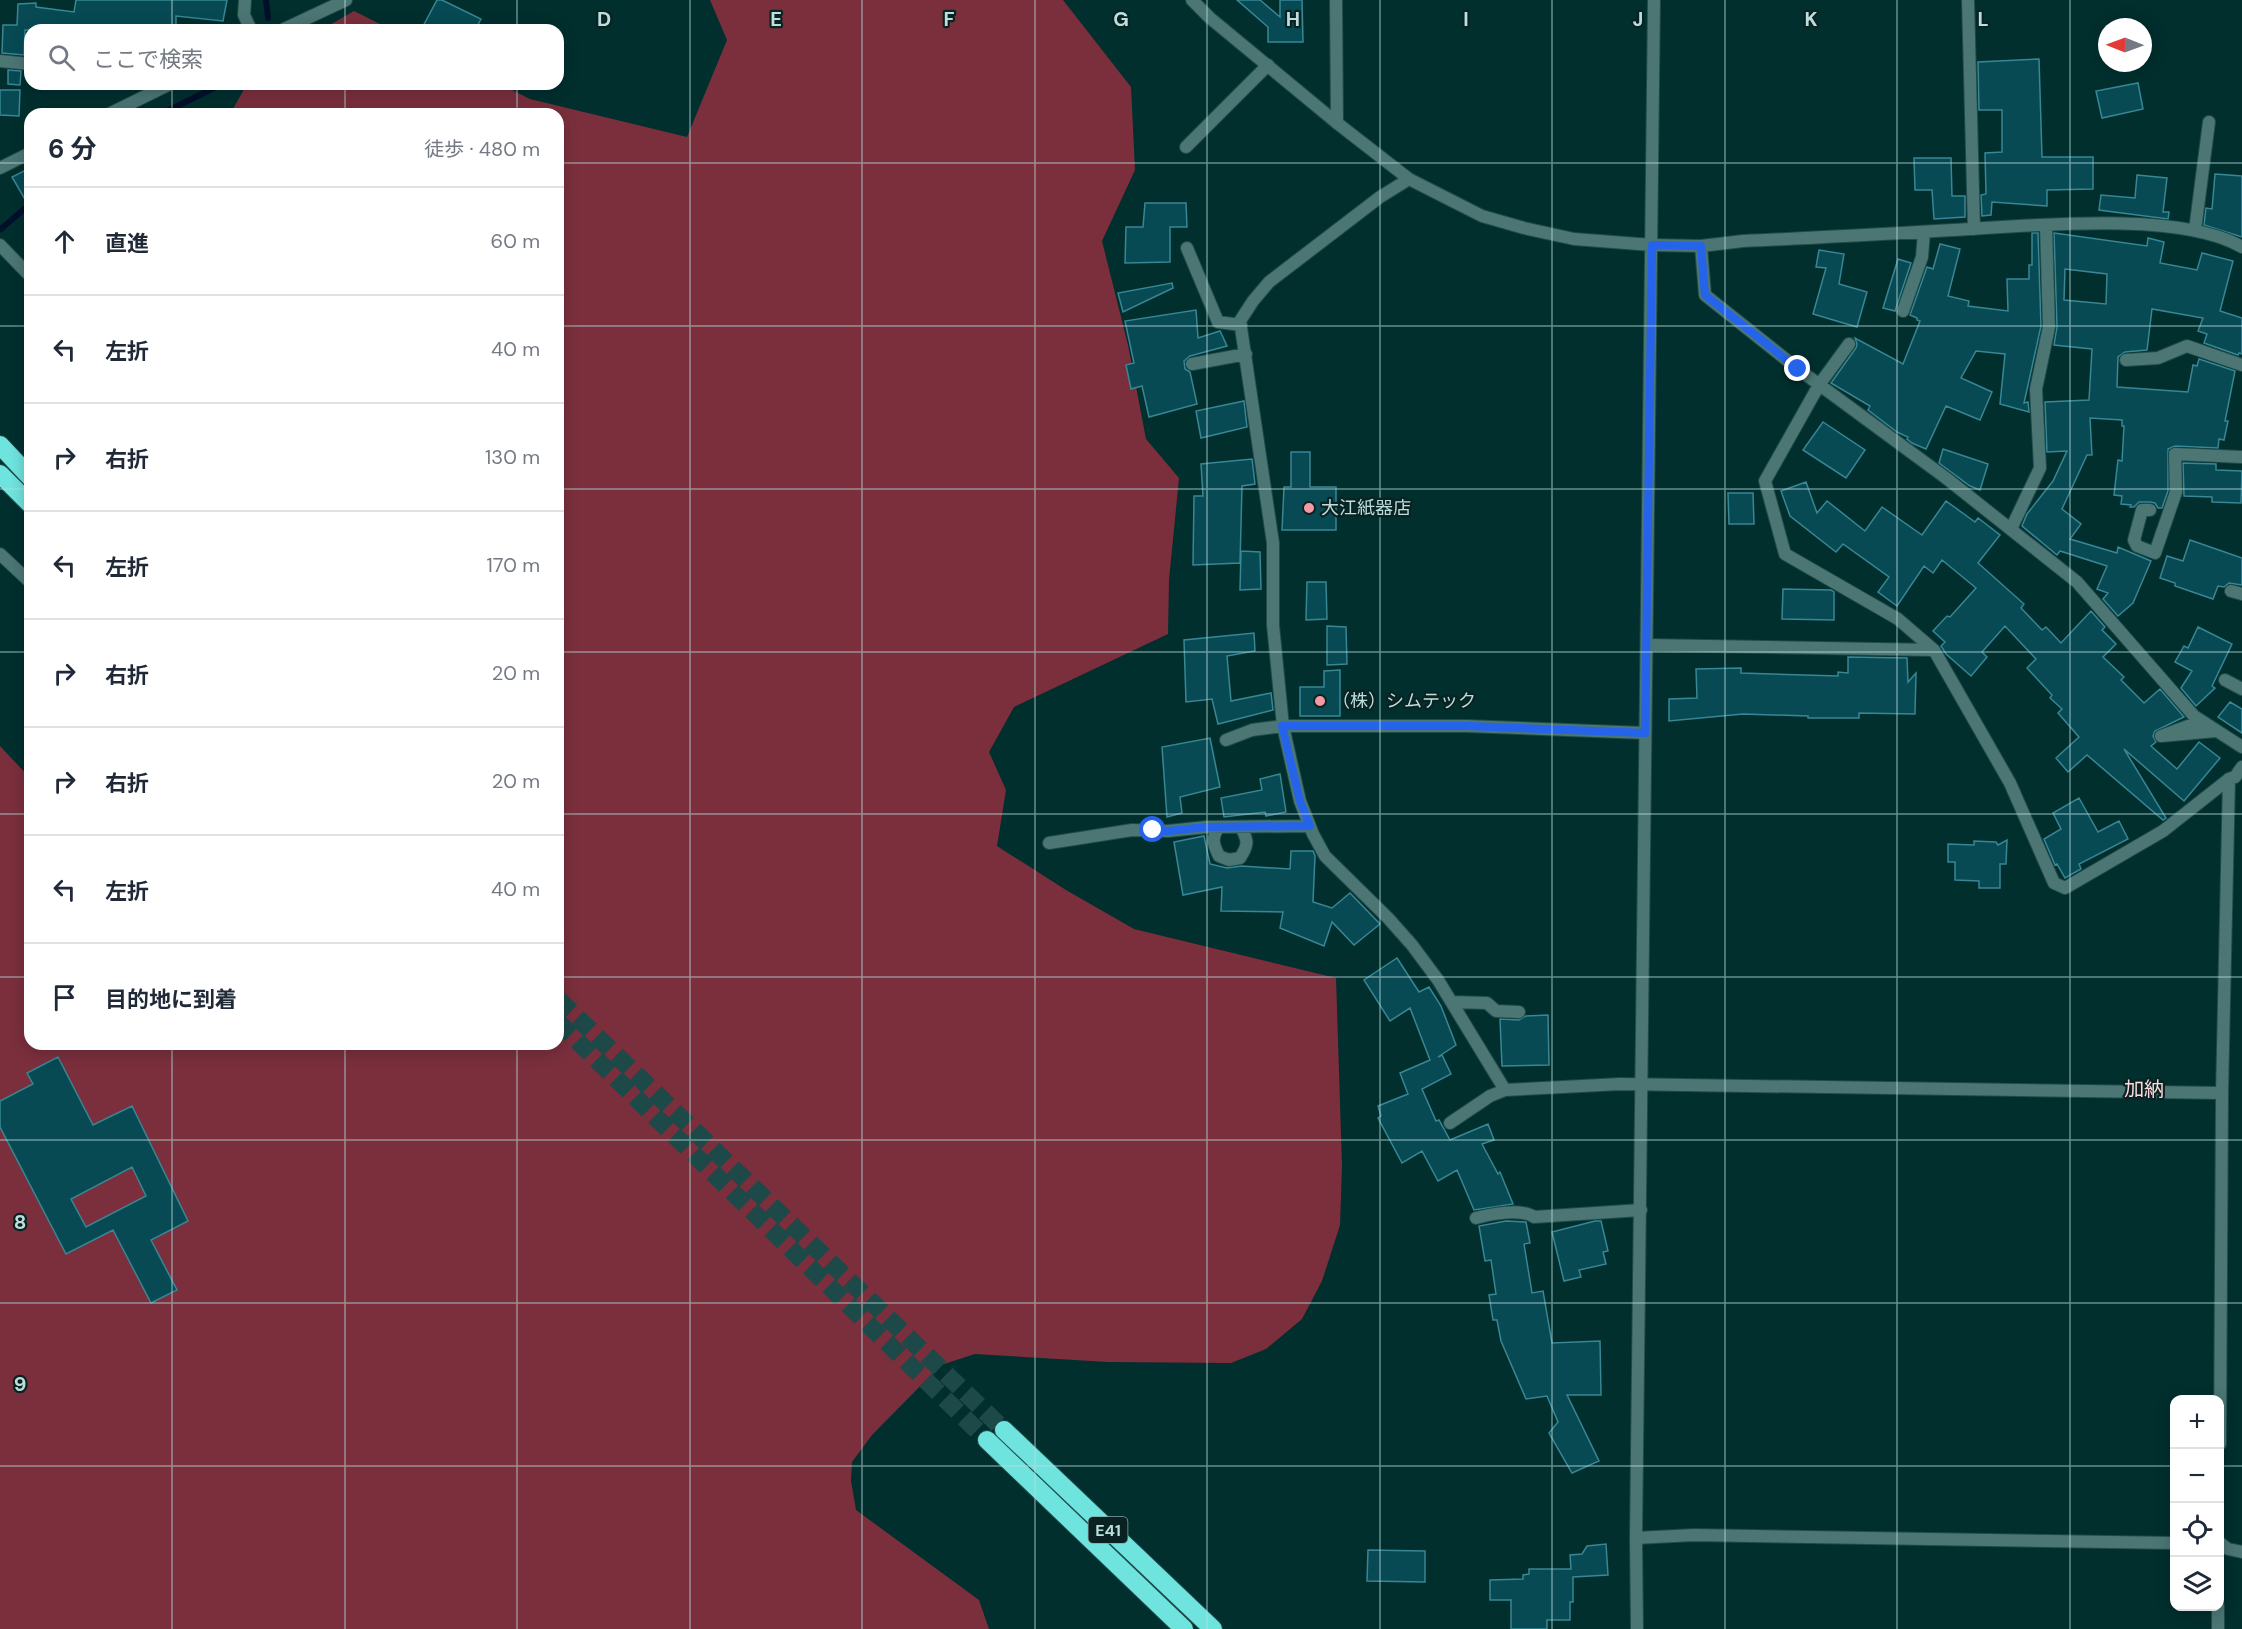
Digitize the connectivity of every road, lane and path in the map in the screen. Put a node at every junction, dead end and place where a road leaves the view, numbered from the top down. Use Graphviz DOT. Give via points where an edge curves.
graph roads {
  1 [pos="245,0"];
  2 [pos="346,0"];
  3 [pos="1192,0"];
  4 [pos="1336,0"];
  5 [pos="1654,0"];
  6 [pos="1968,0"];
  7 [pos="248,24"];
  8 [pos="295,24"];
  9 [pos="0,61"];
  10 [pos="24,63"];
  11 [pos="1268,65"];
  12 [pos="159,90"];
  13 [pos="125,108"];
  14 [pos="2209,122"];
  15 [pos="1337,123"];
  16 [pos="1186,147"];
  17 [pos="24,156"];
  18 [pos="0,168"];
  19 [pos="1409,178"];
  20 [pos="2046,226"];
  21 [pos="1974,229"];
  22 [pos="2195,230"];
  23 [pos="1924,232"];
  24 [pos="0,245"];
  25 [pos="1652,245"];
  26 [pos="1701,246"];
  27 [pos="2242,247"];
  28 [pos="1187,248"];
  29 [pos="24,260"];
  30 [pos="15,261"];
  31 [pos="24,270"];
  32 [pos="1903,311"];
  33 [pos="1241,325"];
  34 [pos="1849,344"];
  35 [pos="1246,354"];
  36 [pos="2126,360"];
  37 [pos="1192,364"];
  38 [pos="2242,364"];
  39 [pos="1819,385"];
  40 [pos="0,445"];
  41 [pos="2242,457"];
  42 [pos="24,471"];
  43 [pos="0,474"];
  44 [pos="24,498"];
  45 [pos="2150,510"];
  46 [pos="2011,529"];
  47 [pos="0,554"];
  48 [pos="24,576"];
  49 [pos="1647,645"];
  50 [pos="1934,650"];
  51 [pos="2225,680"];
  52 [pos="2242,689"];
  53 [pos="2200,721"];
  54 [pos="1282,726"];
  55 [pos="2216,730"];
  56 [pos="1645,733"];
  57 [pos="1226,740"];
  58 [pos="2242,747"];
  59 [pos="2237,776"];
  60 [pos="1310,826"];
  61 [pos="1219,827"];
  62 [pos="1241,827"];
  63 [pos="1049,843"];
  64 [pos="1452,1002"];
  65 [pos="1519,1012"];
  66 [pos="1642,1084"];
  67 [pos="1505,1090"];
  68 [pos="2222,1093"];
  69 [pos="1450,1123"];
  70 [pos="1641,1210"];
  71 [pos="1476,1218"];
  72 [pos="2220,1395"];
  73 [pos="1004,1430"];
  74 [pos="987,1440"];
  75 [pos="1636,1538"];
  76 [pos="2170,1543"];
  77 [pos="2224,1546"];
  78 [pos="2242,1552"];
  79 [pos="2218,1611"];
  80 [pos="1184,1629"];
  81 [pos="1213,1629"];
  82 [pos="1637,1629"];
  83 [pos="2218,1629"];
  1 -- 7 [label="street"];
  2 -- 8 [label="street"];
  3 -- 11 [label="street"];
  4 -- 15 [label="street"];
  5 -- 25 [label="street"];
  6 -- 21 [label="street"];
  9 -- 10 [label="street"];
  11 -- 15 [label="street"];
  11 -- 16 [label="street"];
  12 -- 13 [label="street"];
  14 -- 22 [label="street"];
  15 -- 19 [label="street"];
  17 -- 18 [label="street"];
  19 -- 25 [label="street" via="1482,216 1524,228 1575,239"];
  19 -- 33 [label="street" via="1269,282 1253,301"];
  20 -- 21 [label="street"];
  20 -- 22 [label="street" via="2119,223"];
  20 -- 46 [label="street" via="2049,327 2036,389 2040,468"];
  21 -- 23 [label="street"];
  22 -- 27 [label="street"];
  23 -- 26 [label="street"];
  23 -- 32 [label="street" via="1922,257"];
  24 -- 30 [label="street"];
  25 -- 26 [label="street"];
  25 -- 49 [label="street"];
  26 -- 39 [label="street" via="1705,295"];
  28 -- 33 [label="street" via="1218,322"];
  29 -- 30 [label="street"];
  30 -- 31 [label="street"];
  33 -- 35 [label="street"];
  34 -- 39 [label="street"];
  35 -- 37 [label="street"];
  35 -- 54 [label="street" via="1273,543 1273,625"];
  36 -- 38 [label="street" via="2158,358 2187,346"];
  39 -- 46 [label="street"];
  39 -- 50 [label="street" via="1765,481 1785,554 1898,620"];
  40 -- 42 [label="highway"];
  41 -- 45 [label="street" via="2175,454 2176,492 2155,553 2137,546 2134,540 2142,510"];
  43 -- 44 [label="highway"];
  46 -- 53 [label="street" via="2100,605"];
  47 -- 48 [label="street"];
  49 -- 50 [label="street"];
  49 -- 56 [label="street"];
  50 -- 59 [label="street" via="2010,783 2054,883 2065,888 2163,831"];
  51 -- 52 [label="street"];
  53 -- 55 [label="street"];
  53 -- 55 [label="street" via="2161,736"];
  54 -- 56 [label="street" via="1467,726"];
  54 -- 57 [label="street" via="1252,730"];
  54 -- 60 [label="street"];
  55 -- 58 [label="street"];
  56 -- 66 [label="street"];
  59 -- 68 [label="street"];
  60 -- 62 [label="street"];
  60 -- 64 [label="street" via="1325,856 1412,945"];
  61 -- 62 [label="street"];
  61 -- 62 [label="street" via="1213,835 1213,845 1219,856 1229,860 1239,858 1245,850 1247,840"];
  61 -- 63 [label="street" via="1132,830"];
  64 -- 65 [label="street" via="1487,1003 1496,1011"];
  64 -- 67 [label="street"];
  66 -- 67 [label="street"];
  66 -- 68 [label="street"];
  66 -- 70 [label="street"];
  67 -- 69 [label="street"];
  68 -- 72 [label="street"];
  70 -- 71 [label="street" via="1534,1217 1507,1211"];
  70 -- 75 [label="street"];
  73 -- 81 [label="highway, E41"];
  74 -- 80 [label="highway, E41"];
  75 -- 76 [label="street" via="1694,1535"];
  75 -- 82 [label="street"];
  77 -- 78 [label="street"];
  79 -- 83 [label="street"];
}
